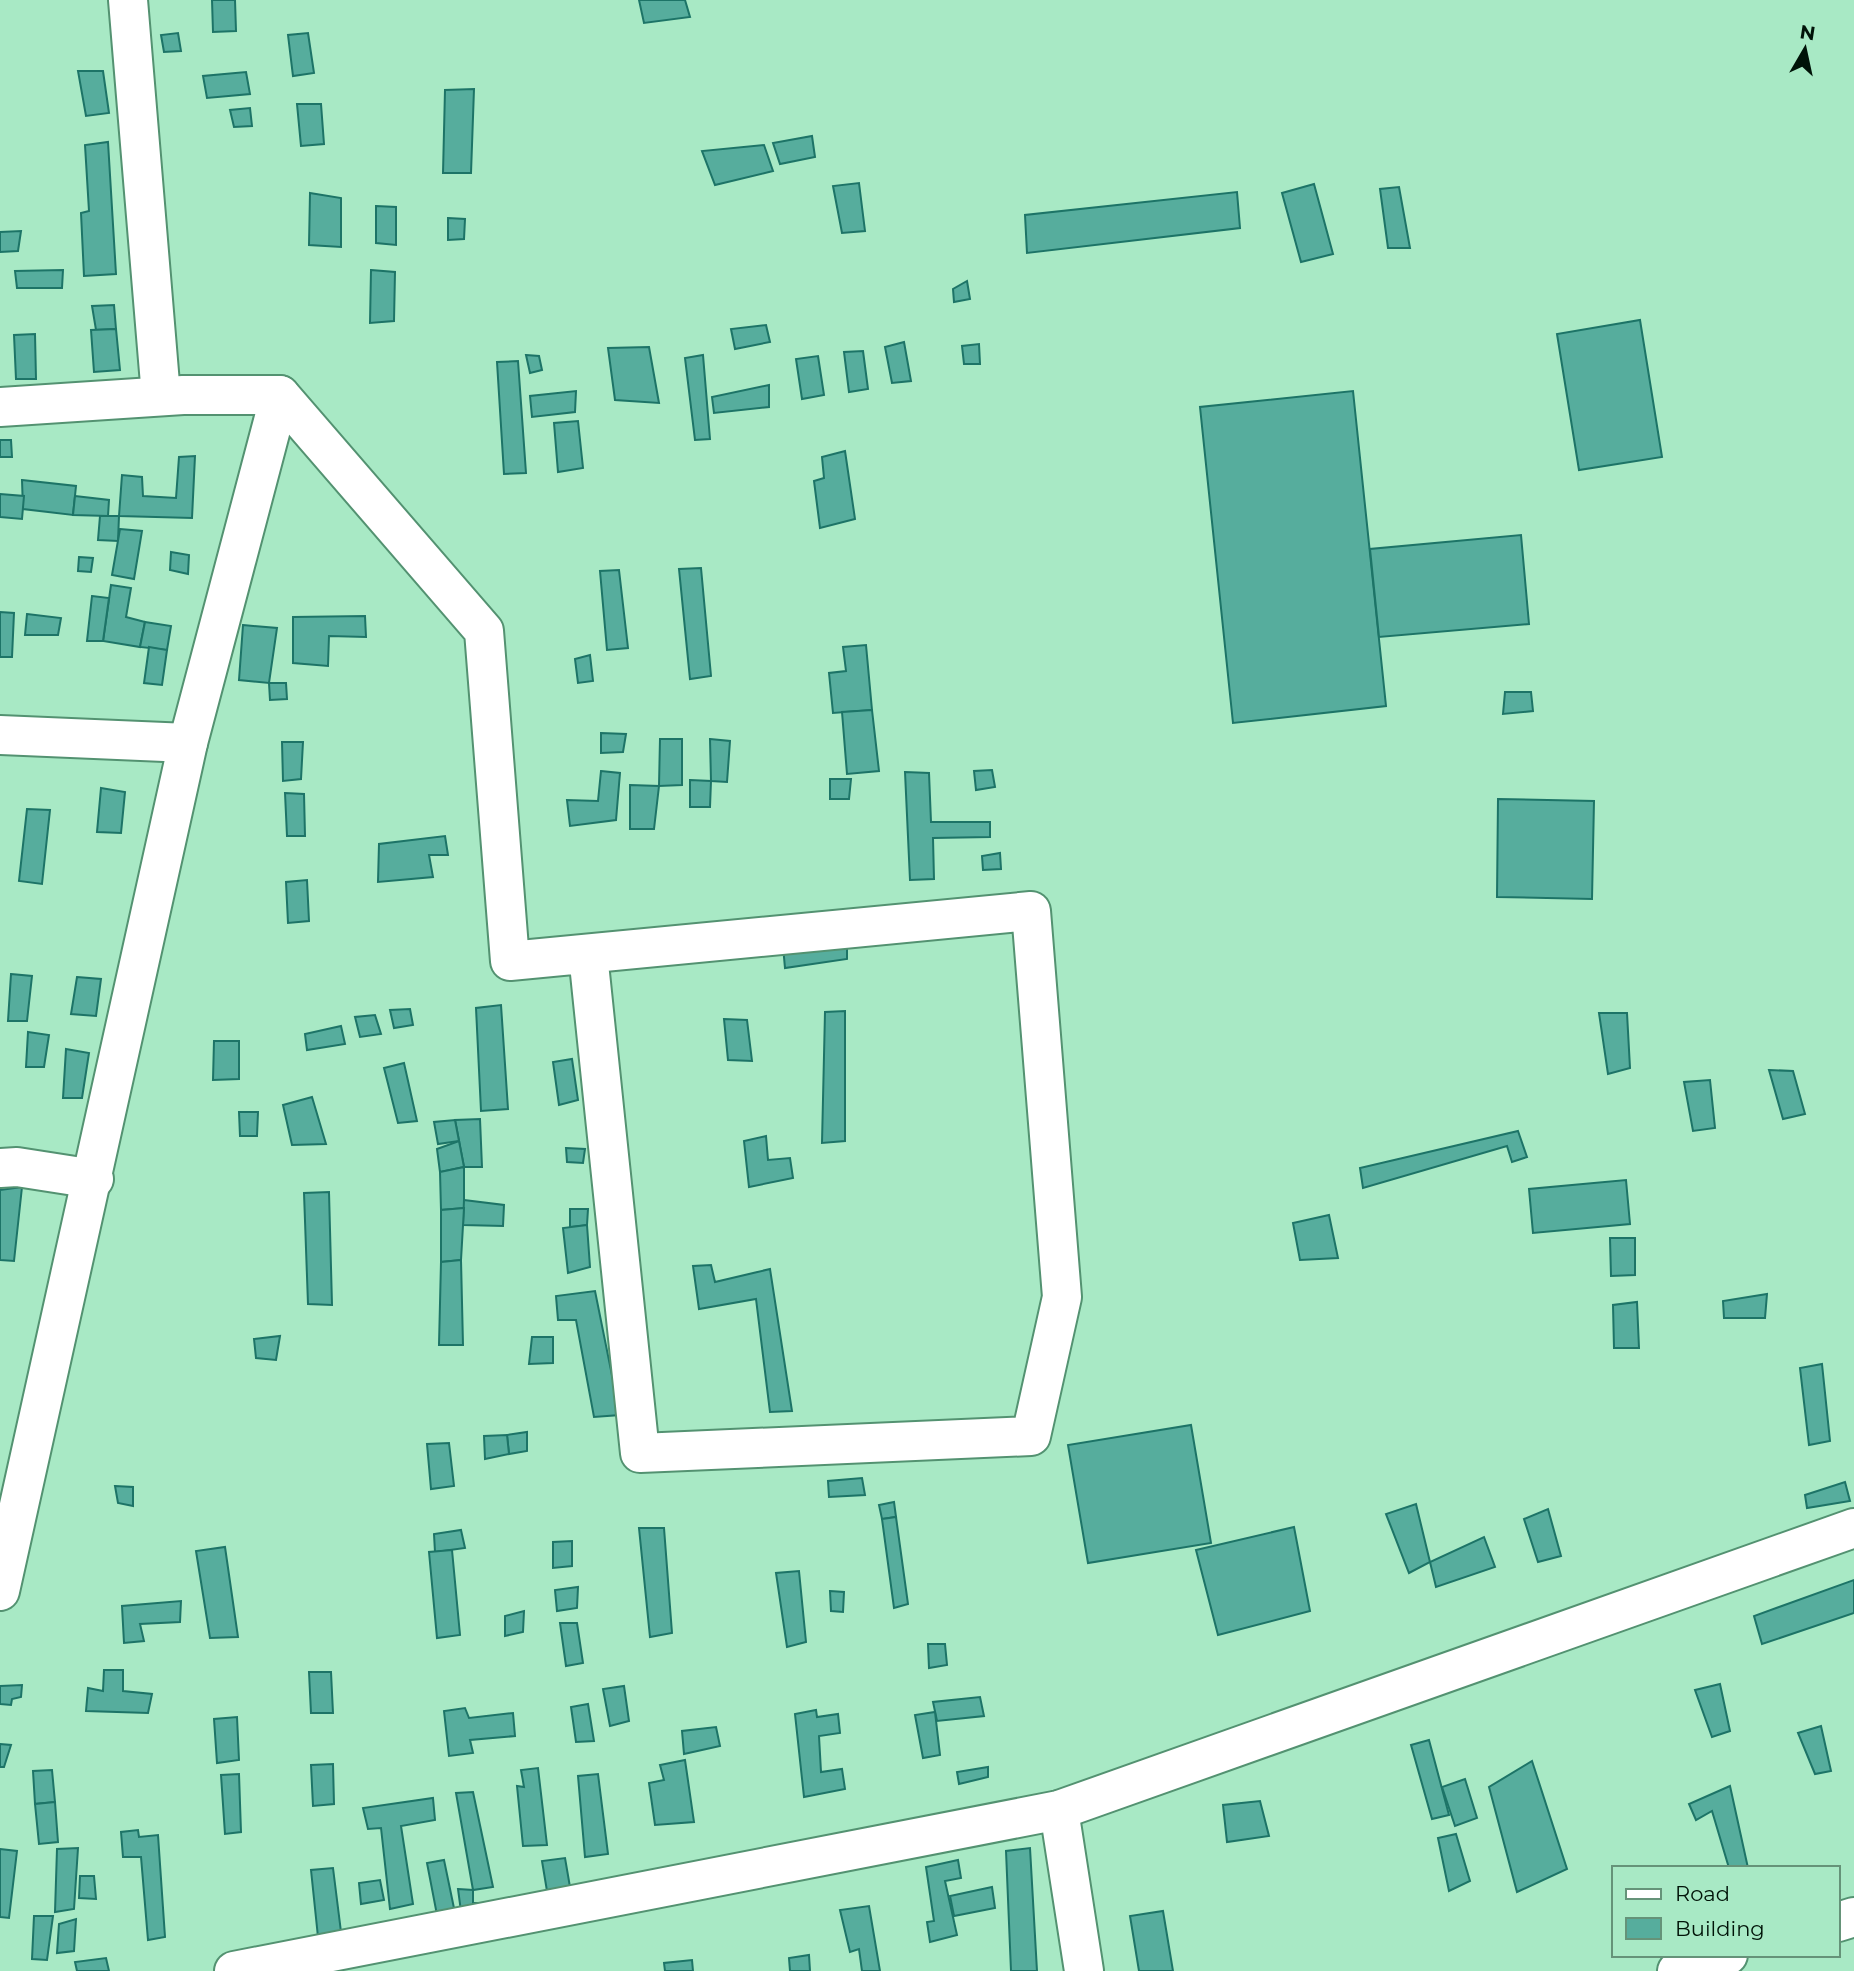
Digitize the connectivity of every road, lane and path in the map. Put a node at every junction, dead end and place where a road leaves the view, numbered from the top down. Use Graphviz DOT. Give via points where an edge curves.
graph roads {
  1 [pos="128,0"];
  2 [pos="280,395"];
  3 [pos="161,396"];
  4 [pos="0,407"];
  5 [pos="0,735"];
  6 [pos="188,743"];
  7 [pos="588,954"];
  8 [pos="0,1168"];
  9 [pos="94,1179"];
  10 [pos="1854,1528"];
  11 [pos="0,1591"];
  12 [pos="1059,1810"];
  13 [pos="1722,1957"];
  14 [pos="234,1971"];
  15 [pos="1084,1971"];
  16 [pos="1677,1971"];
  1 -- 3 [label="street"];
  2 -- 3 [label="street"];
  2 -- 6 [label="street"];
  2 -- 7 [label="street" via="484,631 510,961"];
  3 -- 4 [label="street"];
  5 -- 6 [label="street"];
  6 -- 9 [label="street"];
  7 -- 7 [label="street" via="1031,911 1062,1297 1031,1436 640,1453"];
  8 -- 9 [label="street"];
  9 -- 11 [label="street"];
  10 -- 12 [label="street"];
  12 -- 14 [label="street"];
  12 -- 15 [label="street"];
  13 -- 16 [label="street"];
}
